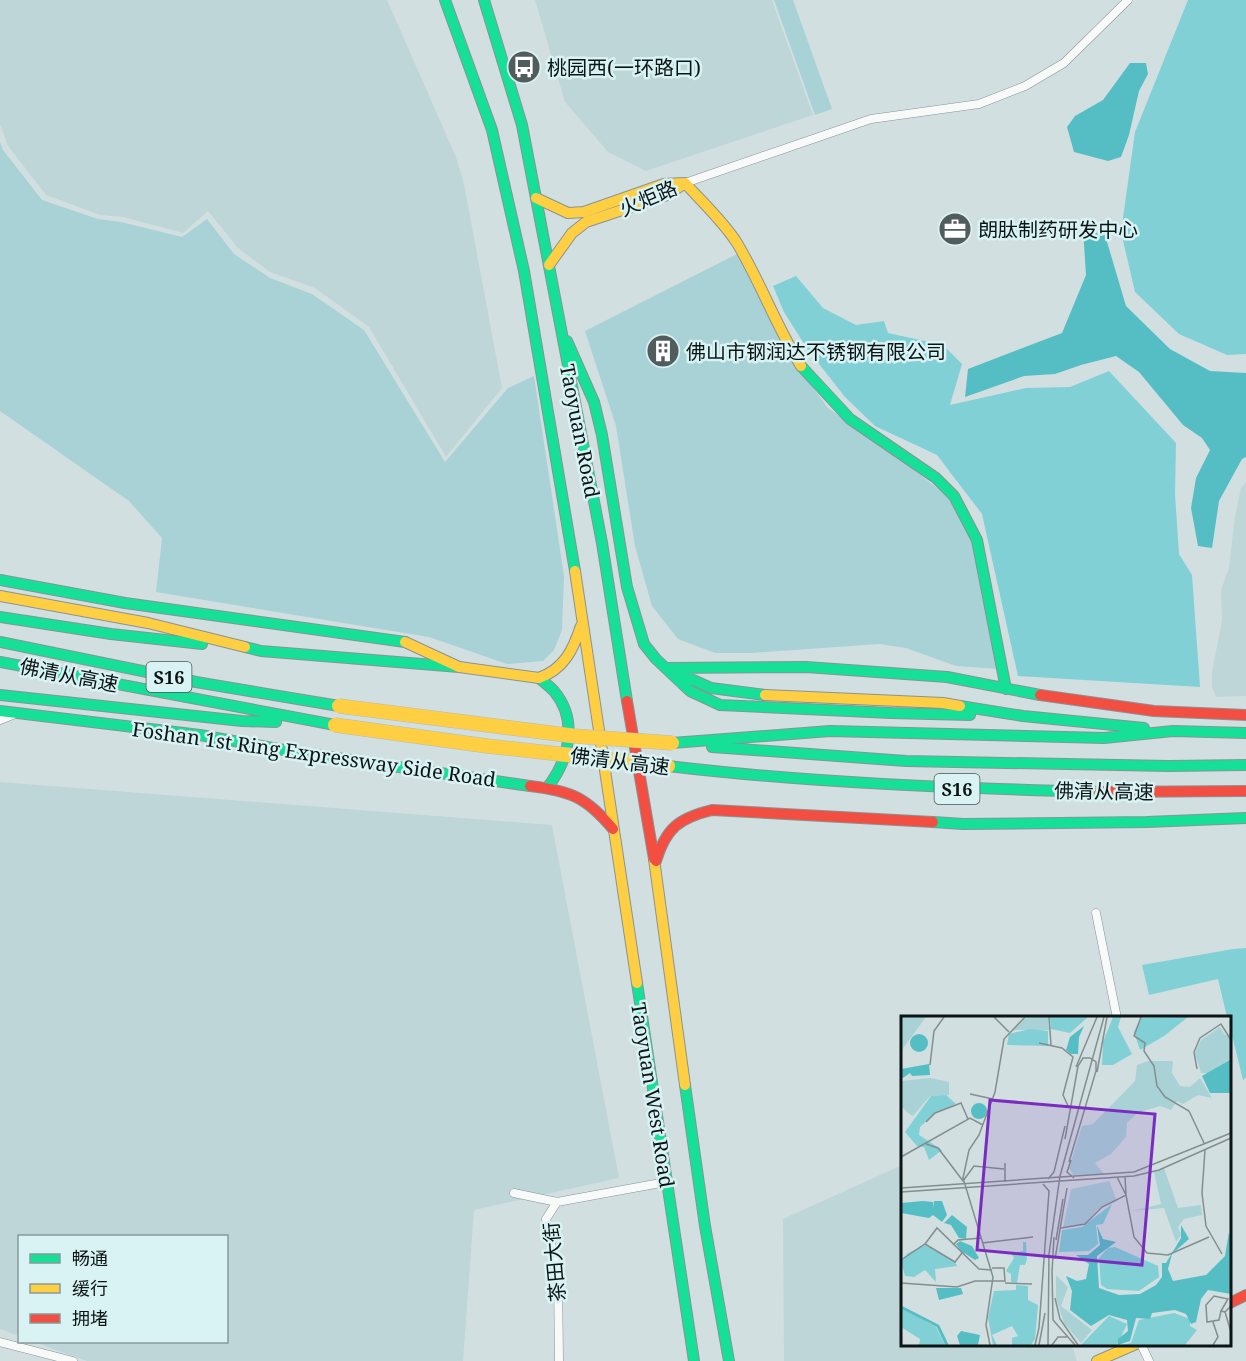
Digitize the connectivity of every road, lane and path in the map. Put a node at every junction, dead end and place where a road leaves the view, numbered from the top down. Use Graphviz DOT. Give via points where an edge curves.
graph roads {
  1 [pos="445,0"];
  2 [pos="484,0"];
  3 [pos="1128,0"];
  4 [pos="685,183"];
  5 [pos="536,198"];
  6 [pos="549,265"];
  7 [pos="560,324"];
  8 [pos="0,580"];
  9 [pos="0,596"];
  10 [pos="0,617"];
  11 [pos="582,622"];
  12 [pos="0,642"];
  13 [pos="261,651"];
  14 [pos="0,662"];
  15 [pos="459,667"];
  16 [pos="667,668"];
  17 [pos="539,678"];
  18 [pos="1006,689"];
  19 [pos="0,695"];
  20 [pos="0,711"];
  21 [pos="17,713"];
  22 [pos="1246,715"];
  23 [pos="1023,716"];
  24 [pos="0,720"];
  25 [pos="315,722"];
  26 [pos="1173,731"];
  27 [pos="1246,733"];
  28 [pos="672,743"];
  29 [pos="1246,765"];
  30 [pos="547,788"];
  31 [pos="1246,791"];
  32 [pos="1246,818"];
  33 [pos="613,829"];
  34 [pos="655,867"];
  35 [pos="1096,913"];
  36 [pos="1117,1016"];
  37 [pos="666,1182"];
  38 [pos="514,1193"];
  39 [pos="557,1202"];
  40 [pos="1246,1295"];
  41 [pos="1231,1302"];
  42 [pos="0,1342"];
  43 [pos="1131,1346"];
  44 [pos="1142,1346"];
  45 [pos="73,1361"];
  46 [pos="559,1361"];
  47 [pos="694,1361"];
  48 [pos="729,1361"];
  49 [pos="1097,1361"];
  50 [pos="1149,1361"];
  1 -- 11 [label="main road, Taoyuan Road" via="492,130 522,260"];
  2 -- 5 [label="main road, Taoyuan Road" via="522,125"];
  3 -- 4 [label="street" via="1064,63 1025,87 979,104 871,119"];
  4 -- 5 [label="main road, 火炬路" via="664,184 584,212 568,213"];
  4 -- 6 [label="main road, 火炬路" via="667,195 586,222 572,233"];
  4 -- 18 [label="main road" via="735,240 801,367 850,419 936,478 954,496 977,540"];
  5 -- 6 [label="main road, Taoyuan Road"];
  6 -- 7 [label="main road, Taoyuan Road"];
  7 -- 16 [label="main road" via="594,402 637,623 644,644"];
  7 -- 34 [label="main road, Taoyuan Road" via="602,543"];
  8 -- 15 [label="main road" via="125,603 405,642"];
  9 -- 13 [label="main road" via="148,623"];
  10 -- 13 [label="main road"];
  11 -- 17 [label="main road" via="562,665 551,675"];
  11 -- 33 [label="main road, Taoyuan Road"];
  12 -- 28 [label="main road, 佛清从高速 / S16, bridge" via="339,706 552,733"];
  13 -- 15 [label="main road"];
  14 -- 25 [label="main road, 佛清从高速 / S16"];
  15 -- 17 [label="main road"];
  16 -- 18 [label="main road" via="806,667 947,677"];
  16 -- 23 [label="main road" via="711,688 943,703"];
  16 -- 23 [label="main road" via="690,692 720,705"];
  17 -- 30 [label="main road" via="553,690 570,728 563,767"];
  18 -- 22 [label="main road" via="1154,711"];
  19 -- 25 [label="main road" via="242,721"];
  20 -- 21 [label="main road, Foshan 1st Ring Expressway Side Road"];
  21 -- 24 [label="street"];
  21 -- 30 [label="main road, Foshan 1st Ring Expressway Side Road" via="200,735"];
  23 -- 26 [label="main road"];
  25 -- 31 [label="main road, 佛清从高速 / S16, bridge" via="736,775 914,788"];
  26 -- 27 [label="main road"];
  26 -- 28 [label="main road" via="1104,738 830,731"];
  28 -- 29 [label="main road, 佛清从高速 / S16" via="906,761"];
  30 -- 33 [label="main road, Foshan 1st Ring Expressway Side Road" via="579,796 594,806"];
  32 -- 34 [label="main road" via="952,824 712,810 680,820 670,829 660,844"];
  33 -- 37 [label="main road, Taoyuan West Road"];
  34 -- 48 [label="main road, Taoyuan West Road" via="705,1226"];
  35 -- 36 [label="street"];
  37 -- 39 [label="street"];
  37 -- 47 [label="main road, Taoyuan West Road"];
  38 -- 39 [label="street"];
  39 -- 46 [label="street, 茶田大街" via="546,1219 558,1277"];
  40 -- 41 [label="main road"];
  42 -- 45 [label="street"];
  43 -- 49 [label="main road"];
  44 -- 50 [label="street"];
}
